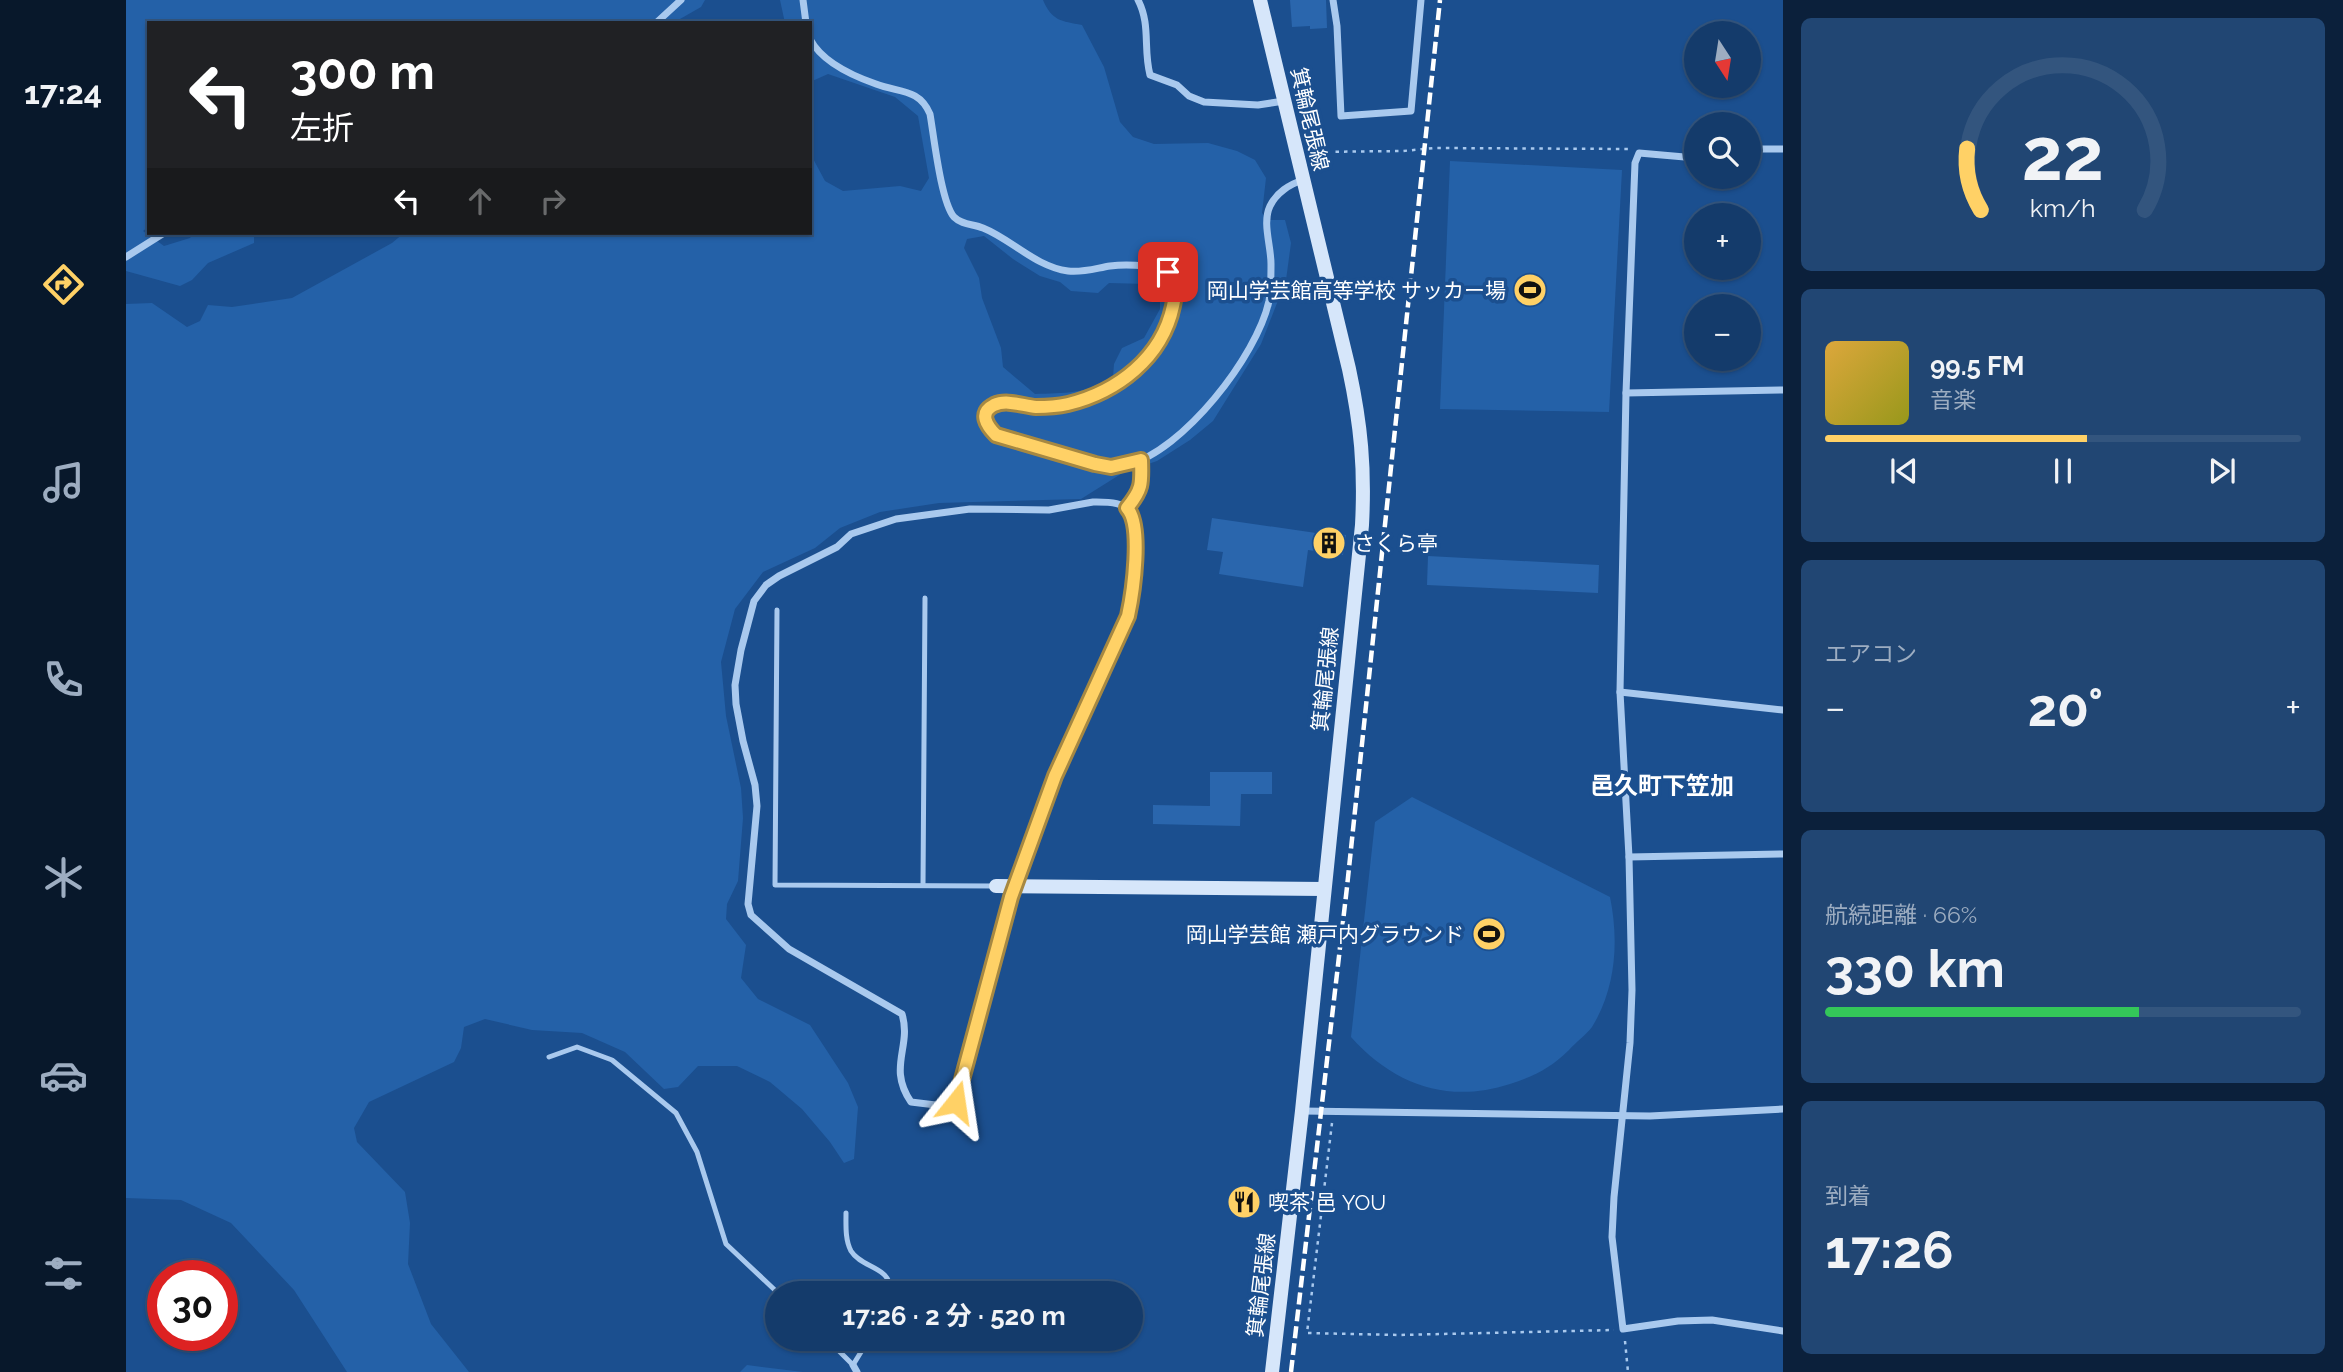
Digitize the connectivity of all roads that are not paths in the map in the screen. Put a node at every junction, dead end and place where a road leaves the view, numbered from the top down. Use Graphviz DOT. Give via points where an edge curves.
graph roads {
  1 [pos="681,0"];
  2 [pos="803,0"];
  3 [pos="1138,0"];
  4 [pos="1260,0"];
  5 [pos="1333,0"];
  6 [pos="1421,0"];
  7 [pos="658,21"];
  8 [pos="806,21"];
  9 [pos="812,42"];
  10 [pos="1284,101"];
  11 [pos="1761,149"];
  12 [pos="1783,149"];
  13 [pos="1684,157"];
  14 [pos="1303,180"];
  15 [pos="161,235"];
  16 [pos="126,257"];
  17 [pos="1783,390"];
  18 [pos="1626,393"];
  19 [pos="1141,460"];
  20 [pos="1127,508"];
  21 [pos="925,598"];
  22 [pos="777,610"];
  23 [pos="1620,692"];
  24 [pos="1783,710"];
  25 [pos="1783,855"];
  26 [pos="1629,857"];
  27 [pos="923,885"];
  28 [pos="996,886"];
  29 [pos="1016,886"];
  30 [pos="1324,889"];
  31 [pos="549,1056"];
  32 [pos="1783,1109"];
  33 [pos="1302,1111"];
  34 [pos="1622,1114"];
  35 [pos="846,1213"];
  36 [pos="765,1281"];
  37 [pos="889,1281"];
  38 [pos="1783,1331"];
  39 [pos="839,1351"];
  40 [pos="863,1351"];
  41 [pos="855,1368"];
  42 [pos="1272,1372"];
  1 -- 7 [label="street"];
  2 -- 8 [label="street"];
  3 -- 10 [label="street" via="1147,24 1145,56 1150,75 1204,102 1258,105"];
  4 -- 10 [label="main road, 箕輪尾張線"];
  5 -- 6 [label="street" via="1341,116 1411,111"];
  9 -- 19 [label="street" via="846,72 913,94 926,104 944,193 956,219 1068,271 1133,265 1158,268 1175,279 1172,312 1153,352 1116,385 1067,404 995,404 985,417 996,435 1095,464 1111,467"];
  10 -- 14 [label="main road, 箕輪尾張線"];
  11 -- 12 [label="street"];
  13 -- 18 [label="street" via="1639,153 1635,163"];
  14 -- 19 [label="street" via="1278,194 1269,207 1269,300 1255,340 1209,407"];
  14 -- 30 [label="main road, 箕輪尾張線" via="1359,417 1364,476"];
  15 -- 16 [label="street"];
  17 -- 18 [label="street"];
  18 -- 23 [label="street"];
  19 -- 20 [label="street" via="1139,493"];
  20 -- 29 [label="street" via="1136,530 1128,616 1055,776"];
  20 -- 29 [label="street" via="1114,502 1093,502 1049,510 970,509 896,519 851,534 837,547 779,576 754,601 736,685 756,796 751,915 789,949 902,1014 900,1075 911,1102 952,1107 956,1102"];
  21 -- 27 [label="lane"];
  22 -- 27 [label="lane" via="775,885"];
  23 -- 24 [label="street"];
  23 -- 26 [label="street"];
  25 -- 26 [label="street"];
  26 -- 34 [label="street" via="1632,1003"];
  27 -- 28 [label="lane"];
  28 -- 29 [label="main road"];
  29 -- 30 [label="main road"];
  30 -- 33 [label="main road, 箕輪尾張線"];
  31 -- 36 [label="lane" via="577,1047 612,1060 676,1113 697,1152 726,1244"];
  32 -- 34 [label="street"];
  33 -- 34 [label="street"];
  33 -- 42 [label="main road, 箕輪尾張線"];
  34 -- 38 [label="street" via="1612,1237 1623,1329 1712,1320"];
  35 -- 37 [label="lane" via="852,1253 883,1272"];
  39 -- 41 [label="lane"];
  40 -- 41 [label="lane"];
}
